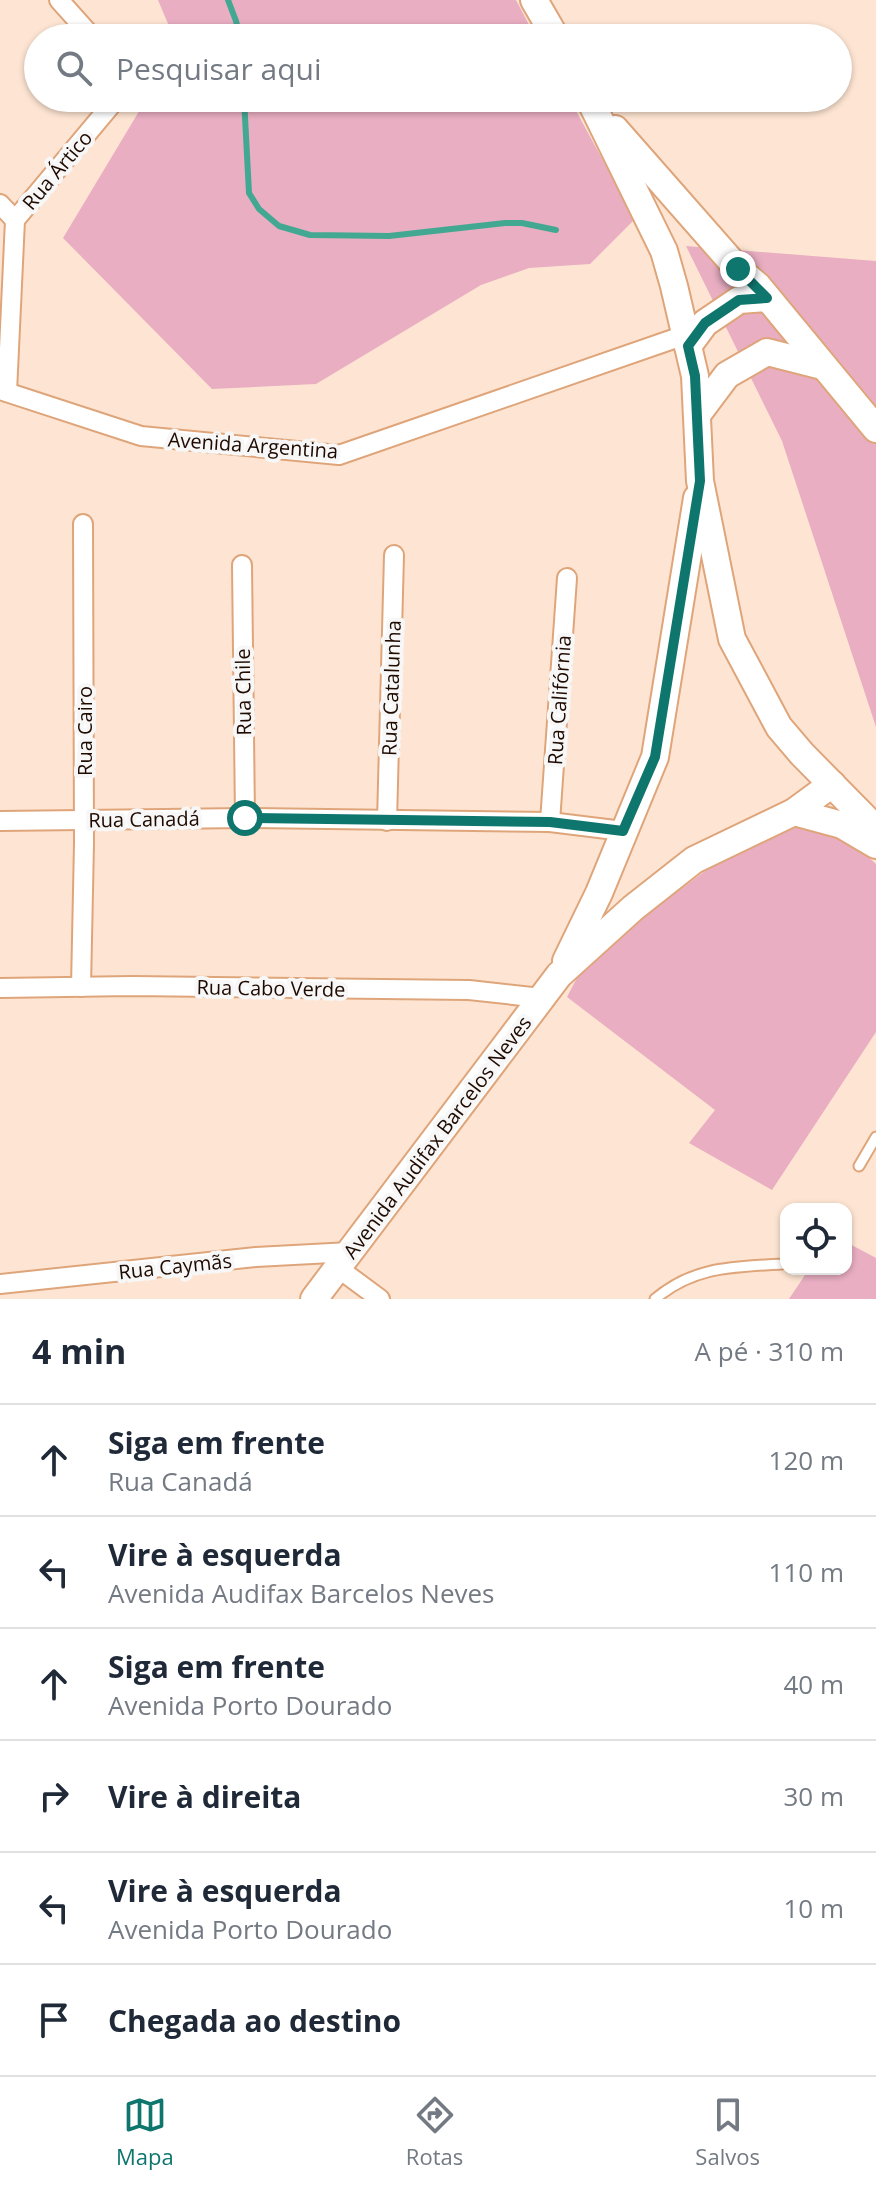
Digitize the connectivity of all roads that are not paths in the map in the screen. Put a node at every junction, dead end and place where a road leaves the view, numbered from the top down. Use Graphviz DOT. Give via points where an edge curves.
graph roads {
  1 [pos="59,0"];
  2 [pos="534,0"];
  3 [pos="80,24"];
  4 [pos="548,24"];
  5 [pos="105,112"];
  6 [pos="596,112"];
  7 [pos="601,112"];
  8 [pos="0,204"];
  9 [pos="15,220"];
  10 [pos="767,298"];
  11 [pos="686,341"];
  12 [pos="822,366"];
  13 [pos="4,391"];
  14 [pos="697,415"];
  15 [pos="876,429"];
  16 [pos="700,481"];
  17 [pos="83,524"];
  18 [pos="394,555"];
  19 [pos="242,565"];
  20 [pos="567,578"];
  21 [pos="832,784"];
  22 [pos="794,812"];
  23 [pos="245,818"];
  24 [pos="84,820"];
  25 [pos="0,821"];
  26 [pos="387,821"];
  27 [pos="550,822"];
  28 [pos="876,829"];
  29 [pos="623,831"];
  30 [pos="876,845"];
  31 [pos="559,975"];
  32 [pos="81,987"];
  33 [pos="0,988"];
  34 [pos="541,998"];
  35 [pos="876,1137"];
  36 [pos="859,1166"];
  37 [pos="344,1260"];
  38 [pos="780,1264"];
  39 [pos="0,1284"];
  40 [pos="314,1299"];
  41 [pos="380,1299"];
  42 [pos="655,1299"];
  1 -- 3 [label="street"];
  2 -- 4 [label="main road"];
  5 -- 9 [label="street, Rua Ártico"];
  6 -- 11 [label="main road" via="664,251"];
  7 -- 10 [label="main road"];
  8 -- 9 [label="street"];
  9 -- 13 [label="street, Rua Ártico"];
  10 -- 11 [label="main road" via="739,300"];
  10 -- 12 [label="main road"];
  11 -- 13 [label="street, Avenida Argentina" via="339,455 141,436"];
  11 -- 14 [label="main road"];
  12 -- 14 [label="main road" via="767,352 727,375"];
  12 -- 15 [label="main road"];
  14 -- 16 [label="main road"];
  16 -- 21 [label="main road" via="732,639 779,727"];
  16 -- 29 [label="main road, Avenida Audifax Barcelos Neves" via="655,757"];
  17 -- 24 [label="street, Rua Cairo"];
  18 -- 26 [label="street, Rua Catalunha"];
  19 -- 23 [label="street, Rua Chile"];
  20 -- 27 [label="street, Rua Califórnia"];
  21 -- 22 [label="main road, Avenida Audifax Barcelos Neves"];
  21 -- 28 [label="main road"];
  22 -- 30 [label="main road" via="842,825"];
  22 -- 31 [label="main road, Avenida Audifax Barcelos Neves" via="694,860"];
  23 -- 24 [label="street, Rua Canadá"];
  23 -- 26 [label="street, Rua Canadá"];
  24 -- 25 [label="street, Rua Canadá"];
  24 -- 32 [label="street, Rua Cairo"];
  26 -- 27 [label="street, Rua Canadá"];
  27 -- 29 [label="street, Rua Canadá"];
  29 -- 31 [label="main road, Avenida Audifax Barcelos Neves"];
  31 -- 34 [label="main road, Avenida Audifax Barcelos Neves"];
  32 -- 33 [label="street, Rua Cabo Verde"];
  32 -- 34 [label="street, Rua Cabo Verde" via="469,990"];
  34 -- 37 [label="main road, Avenida Audifax Barcelos Neves"];
  35 -- 36 [label="lane"];
  37 -- 39 [label="street, Rua Caymãs" via="256,1257"];
  37 -- 40 [label="main road, Avenida Audifax Barcelos Neves"];
  37 -- 41 [label="street"];
  38 -- 42 [label="lane" via="701,1271"];
}
